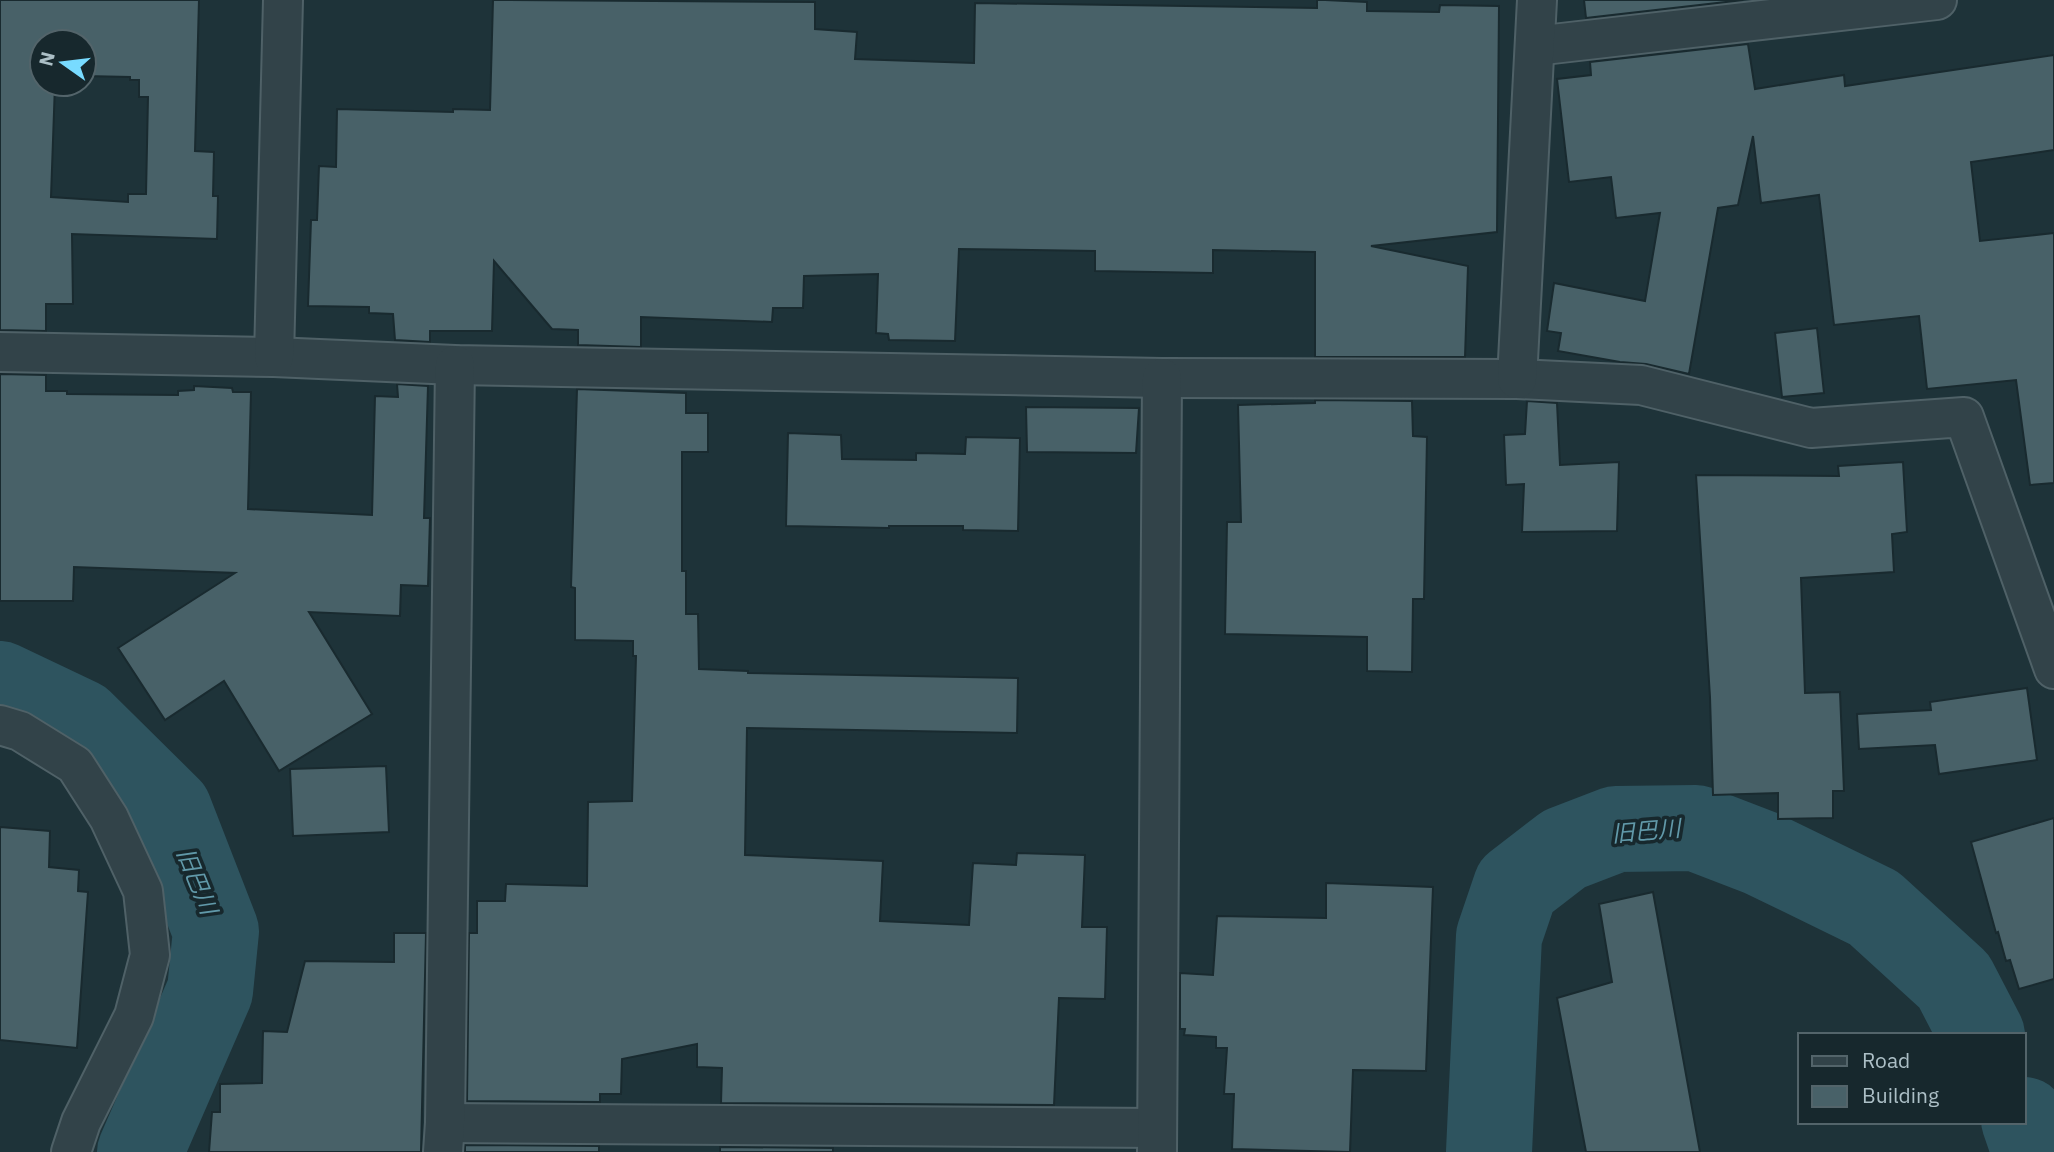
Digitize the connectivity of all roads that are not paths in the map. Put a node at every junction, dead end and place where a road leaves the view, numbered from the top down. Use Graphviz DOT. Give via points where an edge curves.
graph roads {
  1 [pos="282,0"];
  2 [pos="1537,0"];
  3 [pos="1937,0"];
  4 [pos="1535,46"];
  5 [pos="0,352"];
  6 [pos="274,357"];
  7 [pos="455,365"];
  8 [pos="1162,378"];
  9 [pos="1517,379"];
  10 [pos="2043,608"];
  11 [pos="2054,669"];
  12 [pos="0,725"];
  13 [pos="444,1138"];
  14 [pos="1157,1140"];
  15 [pos="71,1152"];
  1 -- 6 [label="street"];
  2 -- 4 [label="street"];
  3 -- 4 [label="street"];
  4 -- 9 [label="street"];
  5 -- 6 [label="street"];
  6 -- 7 [label="street"];
  7 -- 8 [label="street"];
  7 -- 13 [label="street"];
  8 -- 9 [label="street"];
  8 -- 14 [label="street"];
  9 -- 10 [label="street" via="1641,386 1811,428 1964,417"];
  10 -- 11 [label="street"];
  12 -- 15 [label="street" via="20,731 75,765 109,818 143,891 150,954 134,1016 81,1122"];
  13 -- 14 [label="street"];
}
